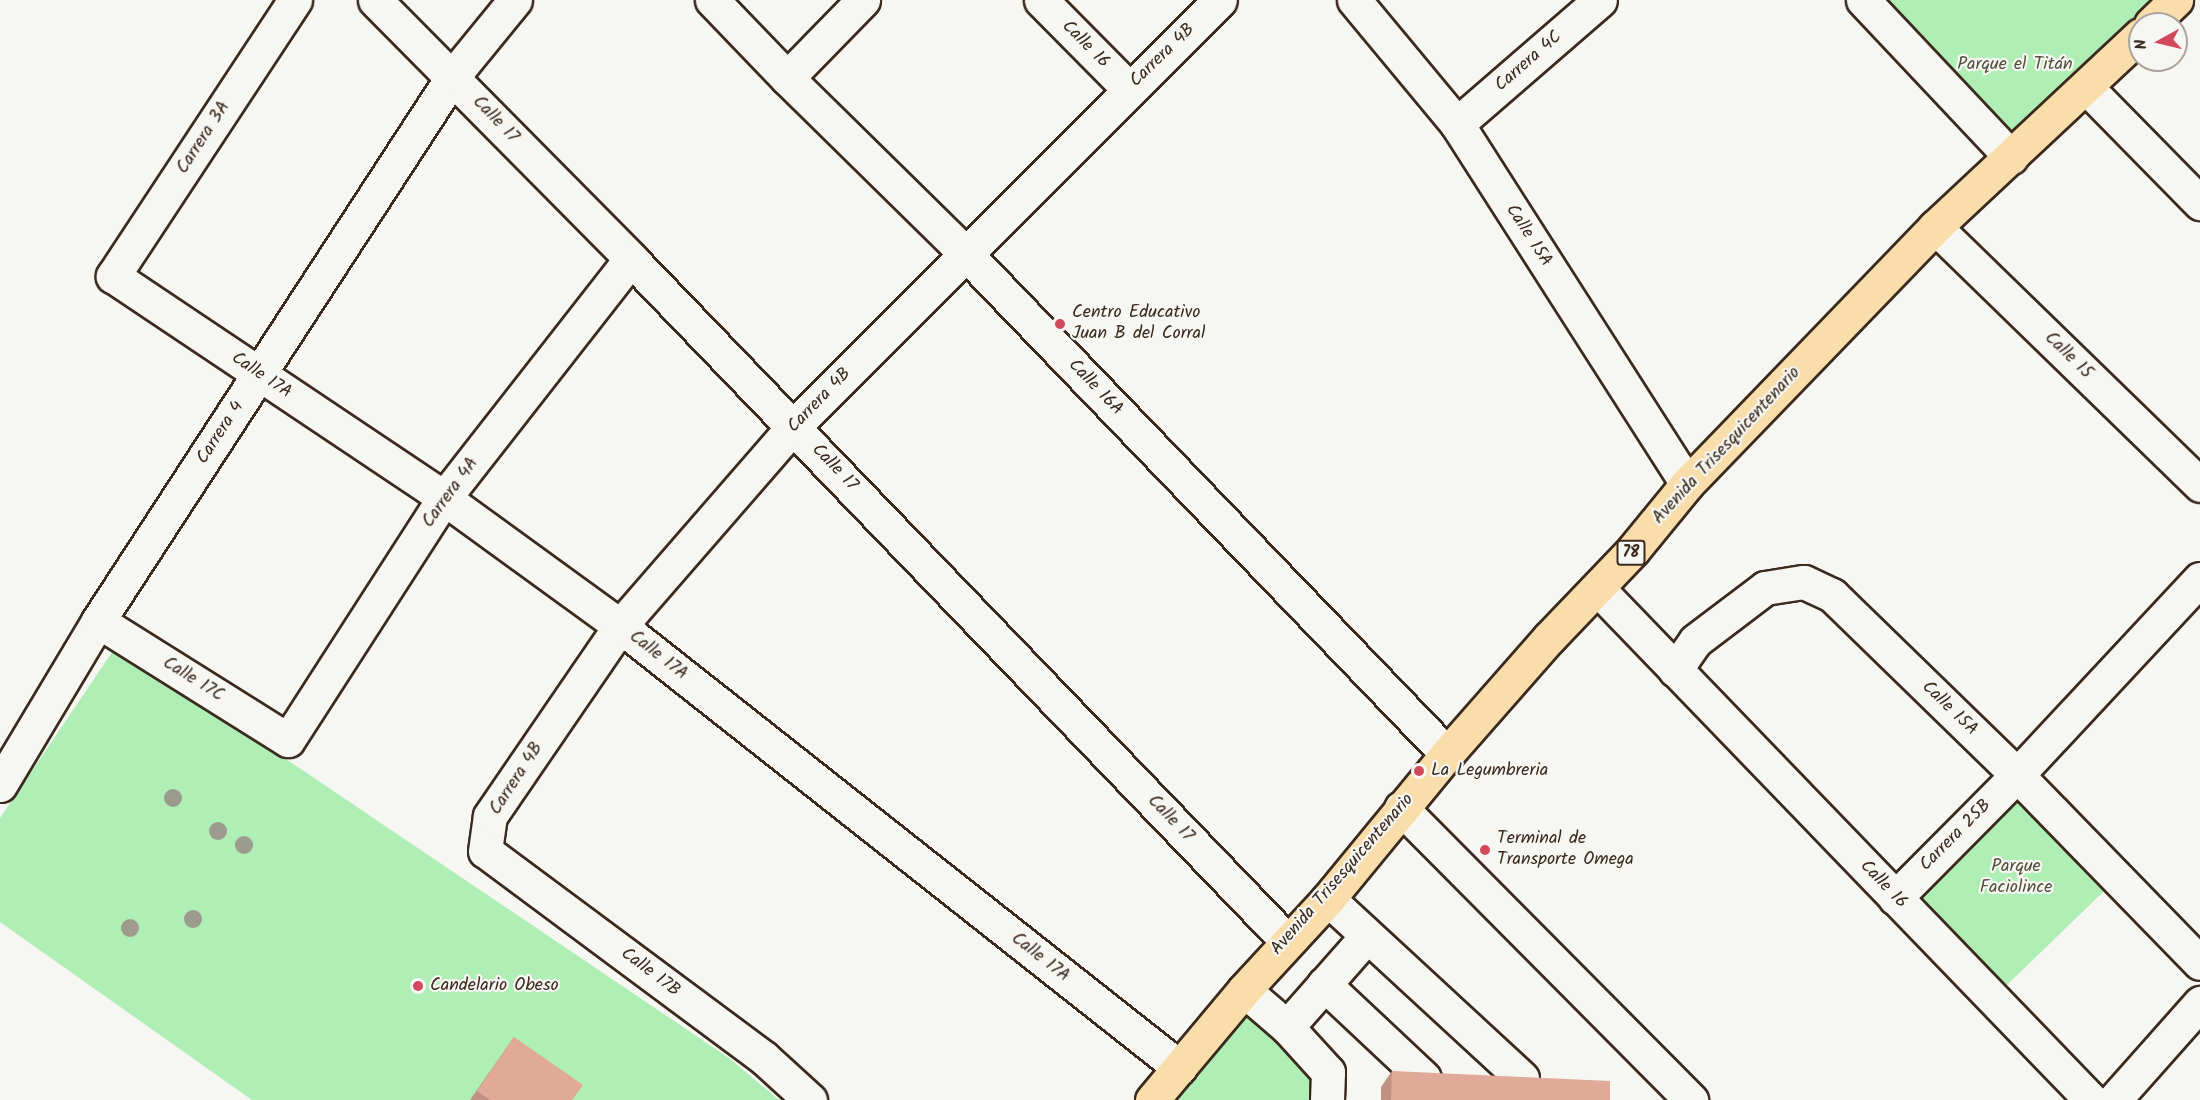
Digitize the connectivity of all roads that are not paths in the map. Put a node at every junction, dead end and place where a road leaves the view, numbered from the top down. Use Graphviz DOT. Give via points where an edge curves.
graph roads {
  1 [pos="295,0"];
  2 [pos="375,0"];
  3 [pos="515,0"];
  4 [pos="712,0"];
  5 [pos="863,0"];
  6 [pos="1041,0"];
  7 [pos="1220,0"];
  8 [pos="1354,0"];
  9 [pos="1600,0"];
  10 [pos="1863,0"];
  11 [pos="2176,0"];
  12 [pos="2164,12"];
  13 [pos="2128,47"];
  14 [pos="453,76"];
  15 [pos="787,78"];
  16 [pos="2086,87"];
  17 [pos="1129,89"];
  18 [pos="1457,124"];
  19 [pos="2011,157"];
  20 [pos="2200,203"];
  21 [pos="1935,227"];
  22 [pos="966,254"];
  23 [pos="631,259"];
  24 [pos="113,276"];
  25 [pos="260,375"];
  26 [pos="794,426"];
  27 [pos="1687,484"];
  28 [pos="2200,485"];
  29 [pos="444,498"];
  30 [pos="2200,579"];
  31 [pos="1598,589"];
  32 [pos="98,621"];
  33 [pos="620,626"];
  34 [pos="1676,669"];
  35 [pos="288,740"];
  36 [pos="8,751"];
  37 [pos="1447,754"];
  38 [pos="2017,775"];
  39 [pos="0,785"];
  40 [pos="1401,808"];
  41 [pos="485,851"];
  42 [pos="1895,897"];
  43 [pos="1328,899"];
  44 [pos="1366,937"];
  45 [pos="1287,941"];
  46 [pos="2200,963"];
  47 [pos="1324,984"];
  48 [pos="1244,990"];
  49 [pos="2200,1003"];
  50 [pos="1287,1027"];
  51 [pos="1180,1068"];
  52 [pos="1424,1078"];
  53 [pos="1522,1078"];
  54 [pos="810,1100"];
  55 [pos="1152,1100"];
  56 [pos="1327,1100"];
  57 [pos="1691,1100"];
  58 [pos="2091,1100"];
  59 [pos="2114,1100"];
  1 -- 24 [label="street, Carrera 3A"];
  2 -- 14 [label="street, Calle 17"];
  3 -- 14 [label="street, Carrera 4"];
  4 -- 15 [label="street, Calle 16A"];
  5 -- 15 [label="street"];
  6 -- 17 [label="street, Calle 16"];
  7 -- 17 [label="street, Carrera 4B"];
  8 -- 18 [label="street, Calle 15A"];
  9 -- 18 [label="street, Carrera 4C"];
  10 -- 19 [label="street"];
  11 -- 12 [label="highway"];
  13 -- 16 [label="highway, Avenida Trisesquicentenario / 78"];
  14 -- 23 [label="street, Calle 17"];
  14 -- 25 [label="street, Carrera 4"];
  15 -- 22 [label="street, Calle 16A"];
  16 -- 19 [label="highway, Avenida Trisesquicentenario / 78"];
  16 -- 20 [label="street"];
  17 -- 22 [label="street, Carrera 4B"];
  18 -- 27 [label="street, Calle 15A"];
  19 -- 21 [label="highway, Avenida Trisesquicentenario / 78"];
  21 -- 27 [label="highway, Avenida Trisesquicentenario / 78"];
  21 -- 28 [label="street, Calle 15"];
  22 -- 26 [label="street, Carrera 4B"];
  22 -- 37 [label="street, Calle 16A"];
  23 -- 26 [label="street, Calle 17"];
  23 -- 29 [label="street, Carrera 4A"];
  24 -- 25 [label="street, Calle 17A"];
  25 -- 29 [label="street, Calle 17A"];
  25 -- 32 [label="street, Carrera 4"];
  26 -- 33 [label="street, Carrera 4B"];
  26 -- 45 [label="street, Calle 17"];
  27 -- 31 [label="highway, Avenida Trisesquicentenario / 78"];
  29 -- 33 [label="street, Calle 17A"];
  29 -- 35 [label="street, Carrera 4A"];
  30 -- 38 [label="street, Carrera 25B"];
  31 -- 34 [label="street, Calle 16"];
  31 -- 37 [label="highway, Avenida Trisesquicentenario / 78" via="1549,638"];
  32 -- 35 [label="street, Calle 17C"];
  32 -- 36 [label="street, Carrera 4"];
  33 -- 41 [label="street, Carrera 4B" via="490,816"];
  33 -- 51 [label="street, Calle 17A"];
  34 -- 38 [label="street, Calle 15A" via="1695,641 1765,588 1804,582 1832,595"];
  34 -- 42 [label="street, Calle 16"];
  36 -- 39 [label="street, Carrera 4"];
  37 -- 40 [label="highway, Avenida Trisesquicentenario / 78"];
  38 -- 42 [label="street, Carrera 25B"];
  38 -- 46 [label="street, Calle 15A"];
  40 -- 43 [label="highway, Avenida Trisesquicentenario / 78"];
  40 -- 57 [label="street"];
  41 -- 54 [label="street, Calle 17B" via="764,1058"];
  42 -- 58 [label="street, Calle 16"];
  43 -- 44 [label="street"];
  43 -- 45 [label="highway, Avenida Trisesquicentenario / 78"];
  44 -- 47 [label="street"];
  44 -- 53 [label="street"];
  45 -- 48 [label="highway, Avenida Trisesquicentenario / 78"];
  47 -- 50 [label="street"];
  47 -- 52 [label="street"];
  48 -- 50 [label="street"];
  48 -- 51 [label="highway, Avenida Trisesquicentenario / 78"];
  49 -- 59 [label="street"];
  50 -- 56 [label="street" via="1328,1072"];
  51 -- 55 [label="highway, Avenida Trisesquicentenario / 78"];
}
